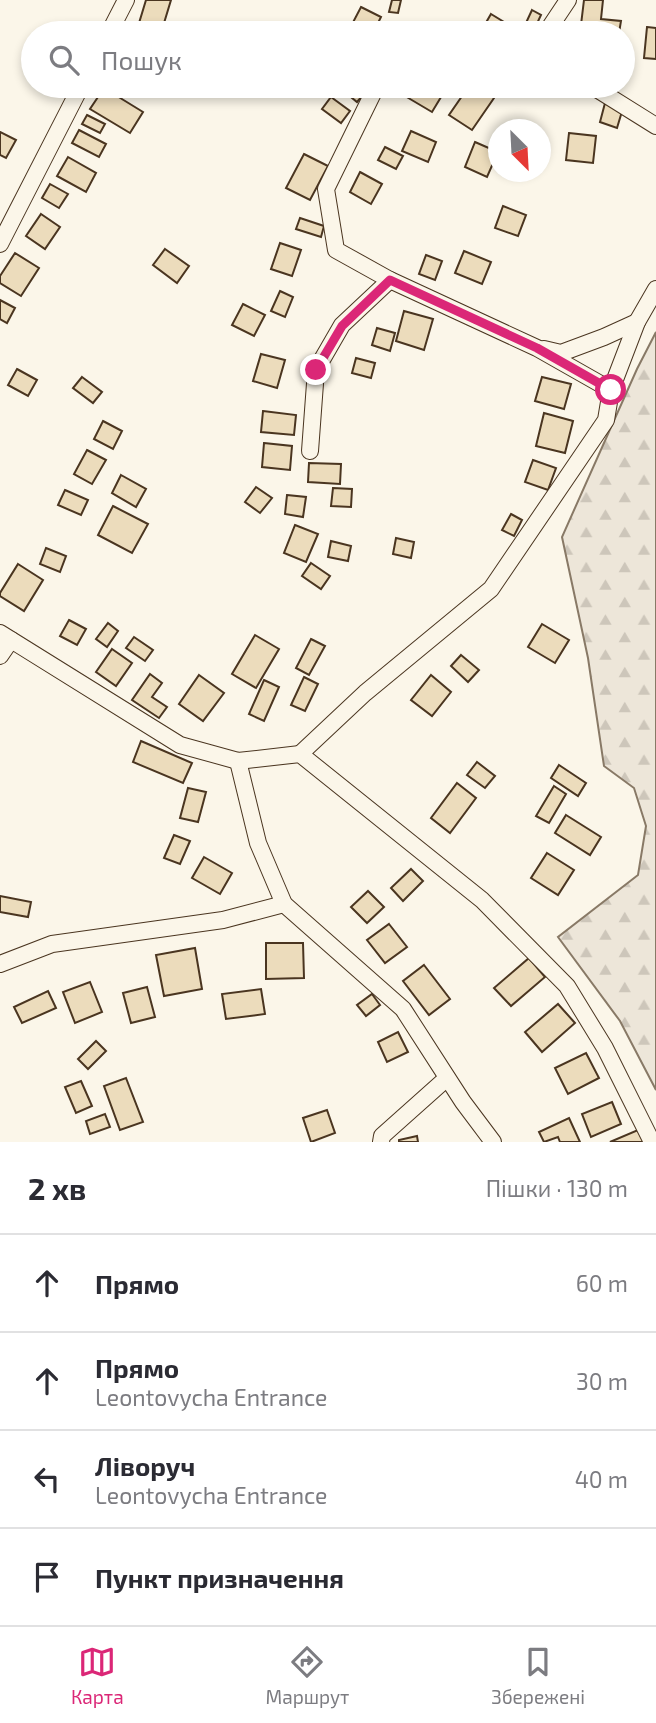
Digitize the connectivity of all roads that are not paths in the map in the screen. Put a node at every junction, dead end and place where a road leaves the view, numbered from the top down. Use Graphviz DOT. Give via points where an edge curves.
graph roads {
  1 [pos="126,0"];
  2 [pos="568,0"];
  3 [pos="115,21"];
  4 [pos="554,21"];
  5 [pos="75,98"];
  6 [pos="371,98"];
  7 [pos="611,98"];
  8 [pos="656,126"];
  9 [pos="0,244"];
  10 [pos="390,280"];
  11 [pos="656,289"];
  12 [pos="637,322"];
  13 [pos="537,348"];
  14 [pos="611,390"];
  15 [pos="310,451"];
  16 [pos="5,637"];
  17 [pos="0,656"];
  18 [pos="300,754"];
  19 [pos="238,761"];
  20 [pos="284,904"];
  21 [pos="0,964"];
  22 [pos="447,1078"];
  23 [pos="381,1142"];
  24 [pos="493,1142"];
  25 [pos="652,1142"];
  1 -- 3 [label="street"];
  2 -- 4 [label="street"];
  5 -- 9 [label="street"];
  6 -- 10 [label="street" via="326,189 336,250"];
  7 -- 8 [label="street"];
  10 -- 13 [label="street"];
  10 -- 15 [label="street" via="342,326 316,370"];
  11 -- 12 [label="street"];
  12 -- 13 [label="street" via="561,353"];
  12 -- 14 [label="street"];
  13 -- 14 [label="street"];
  14 -- 18 [label="street" via="606,420 491,589 365,693"];
  16 -- 17 [label="street"];
  16 -- 19 [label="street" via="180,745"];
  18 -- 19 [label="street"];
  18 -- 25 [label="street" via="482,901 567,986 605,1048"];
  19 -- 20 [label="street" via="258,843"];
  20 -- 21 [label="street" via="223,920 52,944"];
  20 -- 22 [label="street" via="404,1009"];
  22 -- 23 [label="street" via="382,1136"];
  22 -- 24 [label="street"];
}
